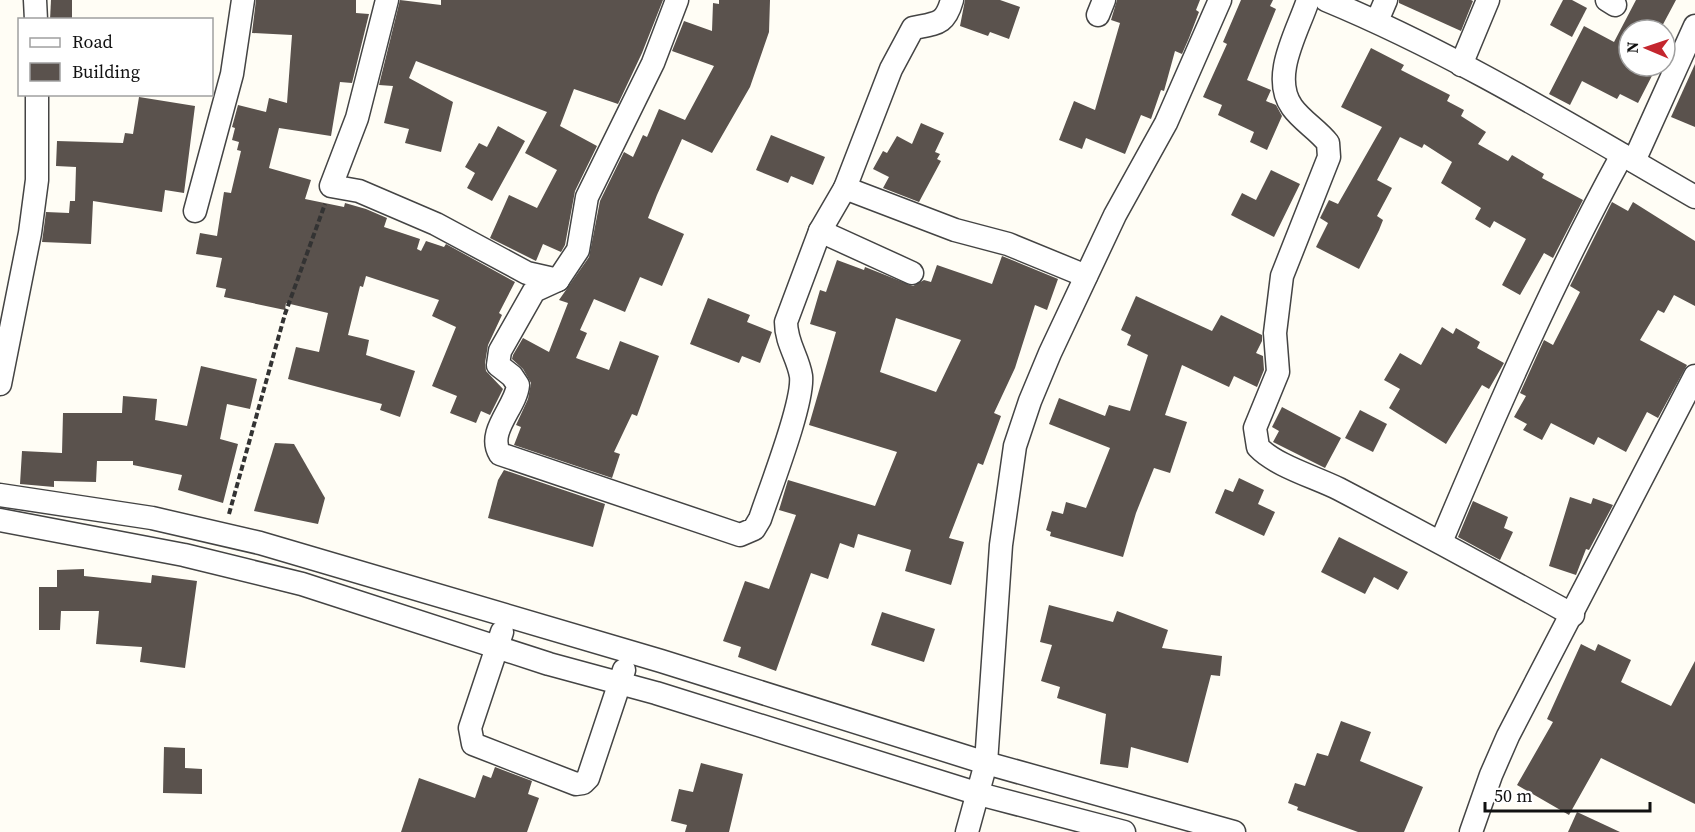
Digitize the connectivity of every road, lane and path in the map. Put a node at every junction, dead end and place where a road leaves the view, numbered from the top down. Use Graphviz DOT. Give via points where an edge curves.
graph roads {
  1 [pos="35,0"];
  2 [pos="243,0"];
  3 [pos="387,0"];
  4 [pos="677,0"];
  5 [pos="952,0"];
  6 [pos="1220,0"];
  7 [pos="1308,0"];
  8 [pos="1326,0"];
  9 [pos="1386,0"];
  10 [pos="1488,0"];
  11 [pos="36,18"];
  12 [pos="1377,21"];
  13 [pos="1695,26"];
  14 [pos="1461,65"];
  15 [pos="37,96"];
  16 [pos="1628,158"];
  17 [pos="331,186"];
  18 [pos="845,188"];
  19 [pos="1695,197"];
  20 [pos="195,212"];
  21 [pos="820,231"];
  22 [pos="912,273"];
  23 [pos="1086,276"];
  24 [pos="558,280"];
  25 [pos="1695,376"];
  26 [pos="0,384"];
  27 [pos="0,495"];
  28 [pos="0,520"];
  29 [pos="223,536"];
  30 [pos="1441,542"];
  31 [pos="1573,615"];
  32 [pos="507,616"];
  33 [pos="497,647"];
  34 [pos="630,652"];
  35 [pos="620,683"];
  36 [pos="986,763"];
  37 [pos="979,794"];
  38 [pos="967,832"];
  39 [pos="1124,832"];
  40 [pos="1234,832"];
  41 [pos="1471,832"];
  1 -- 11 [label="street"];
  2 -- 20 [label="street" via="232,74"];
  3 -- 17 [label="street" via="357,118"];
  4 -- 24 [label="street" via="653,63 587,197 578,250"];
  5 -- 18 [label="street" via="946,17 939,23 914,28 907,37"];
  6 -- 23 [label="street" via="1166,123"];
  7 -- 30 [label="street" via="1285,67 1284,83 1291,106 1328,143 1329,157 1282,276 1275,333 1278,372 1255,428 1255,438 1258,447 1275,460"];
  8 -- 12 [label="street"];
  9 -- 12 [label="street"];
  10 -- 14 [label="street"];
  12 -- 14 [label="street"];
  13 -- 16 [label="street"];
  14 -- 16 [label="street"];
  15 -- 26 [label="street" via="37,180"];
  16 -- 19 [label="street"];
  16 -- 30 [label="street" via="1573,244"];
  17 -- 24 [label="street" via="359,191 436,224 527,273"];
  17 -- 29 [label="path" via="285,314"];
  18 -- 21 [label="street"];
  18 -- 23 [label="street" via="956,230 1008,244"];
  21 -- 22 [label="street"];
  21 -- 24 [label="street" via="786,322 786,336 801,375 797,405 760,519 754,530 746,534 723,530 500,454 498,432 518,385 498,365 498,357 534,291"];
  23 -- 36 [label="street" via="1030,401 1015,446 1002,545"];
  25 -- 31 [label="street"];
  27 -- 29 [label="street" via="152,518"];
  28 -- 33 [label="street" via="184,555 302,584"];
  29 -- 32 [label="street" via="325,561"];
  30 -- 31 [label="street"];
  31 -- 41 [label="street" via="1508,736"];
  32 -- 33 [label="street"];
  32 -- 34 [label="street"];
  33 -- 35 [label="street"];
  33 -- 35 [label="street" via="470,728 473,744 576,784 588,778"];
  34 -- 35 [label="street"];
  34 -- 36 [label="street"];
  35 -- 37 [label="street"];
  36 -- 37 [label="street"];
  36 -- 40 [label="street"];
  37 -- 38 [label="street"];
  37 -- 39 [label="street"];
}
